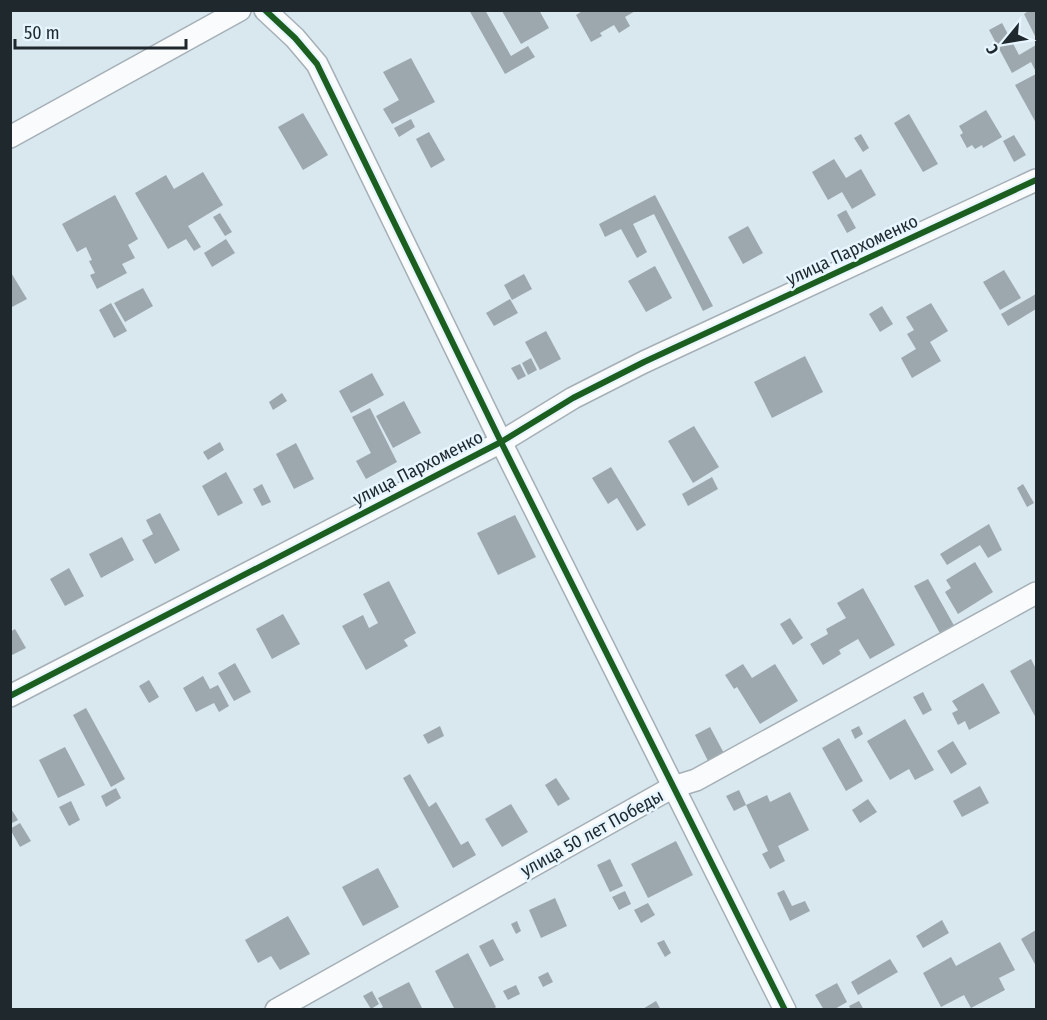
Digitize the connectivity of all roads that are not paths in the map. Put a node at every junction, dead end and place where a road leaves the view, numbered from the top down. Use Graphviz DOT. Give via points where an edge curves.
graph roads {
  1 [pos="240,10"];
  2 [pos="265,10"];
  3 [pos="10,137"];
  4 [pos="1036,180"];
  5 [pos="501,442"];
  6 [pos="1036,593"];
  7 [pos="10,696"];
  8 [pos="673,787"];
  9 [pos="276,1010"];
  10 [pos="785,1010"];
  1 -- 3 [label="street"];
  2 -- 5 [label="street" via="316,64"];
  4 -- 5 [label="street, улица Пархоменко" via="644,362 573,398"];
  5 -- 7 [label="street, улица Пархоменко"];
  5 -- 8 [label="street"];
  6 -- 8 [label="street, улица 50 лет Победы" via="696,780"];
  8 -- 9 [label="street, улица 50 лет Победы"];
  8 -- 10 [label="street"];
}
